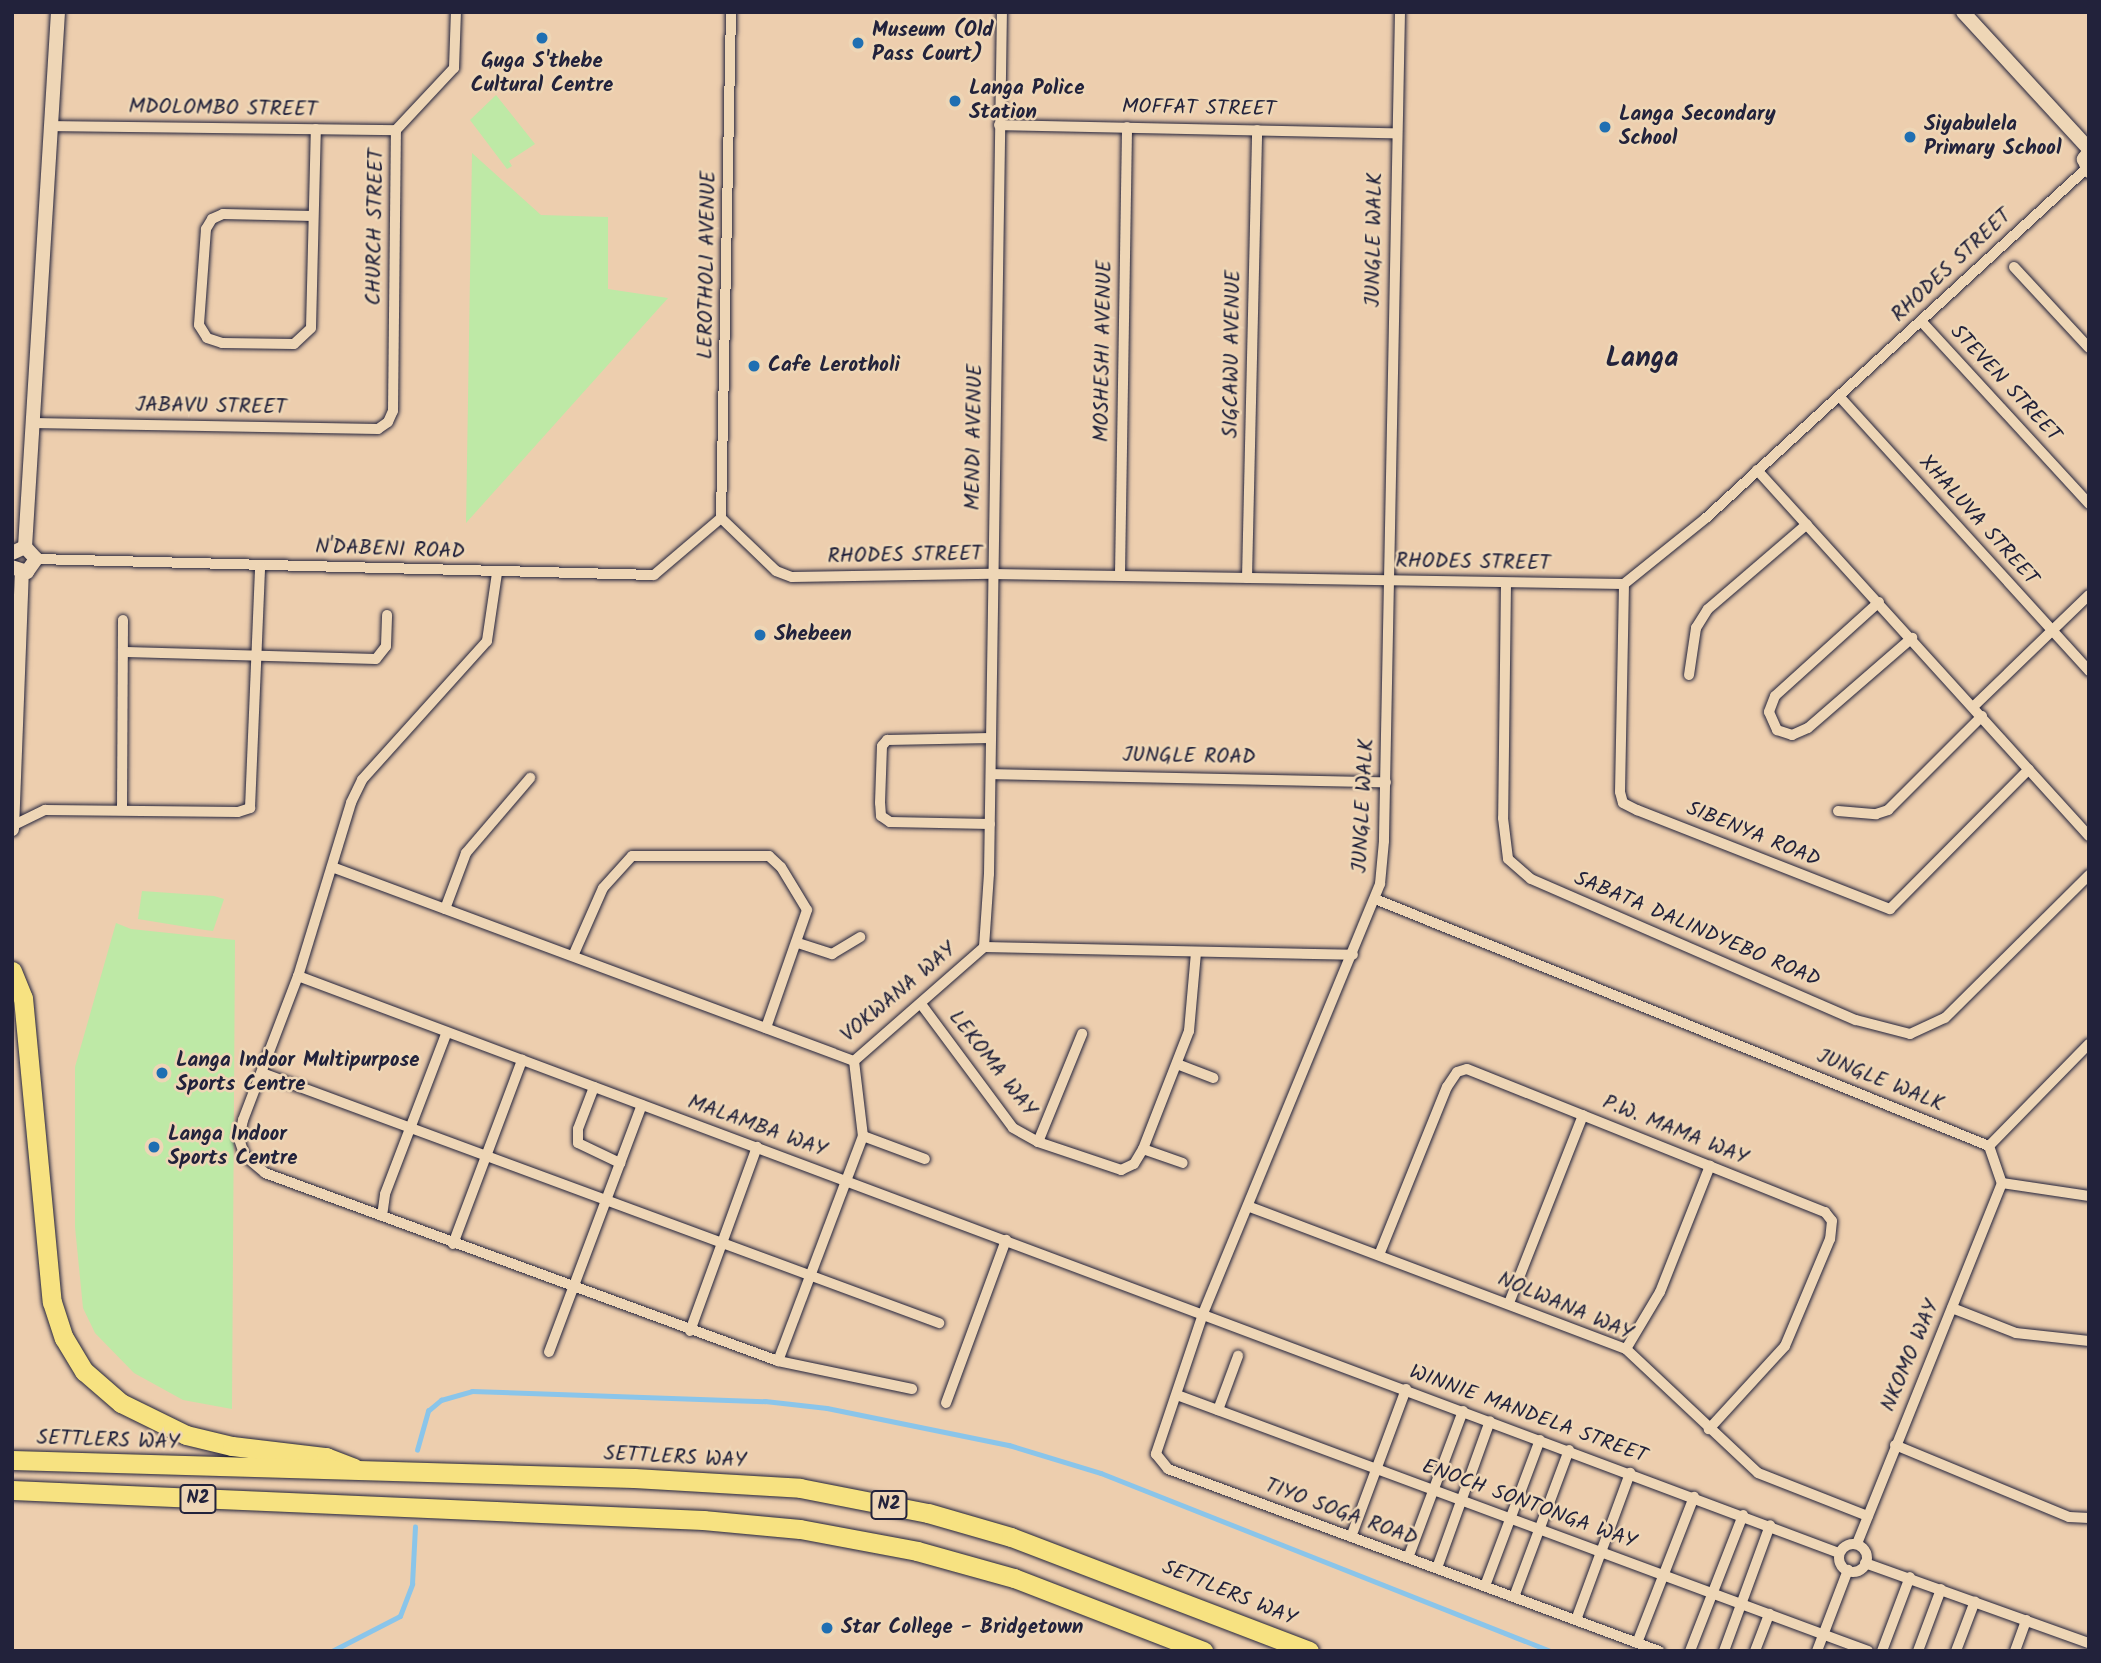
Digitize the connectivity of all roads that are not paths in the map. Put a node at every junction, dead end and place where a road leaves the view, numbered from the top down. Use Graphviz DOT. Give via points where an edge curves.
graph roads {
  1 [pos="58,12"];
  2 [pos="456,12"];
  3 [pos="731,12"];
  4 [pos="1002,12"];
  5 [pos="1400,12"];
  6 [pos="1963,12"];
  7 [pos="999,125"];
  8 [pos="50,126"];
  9 [pos="1127,127"];
  10 [pos="316,129"];
  11 [pos="396,130"];
  12 [pos="1257,130"];
  13 [pos="1397,133"];
  14 [pos="2089,150"];
  15 [pos="2087,170"];
  16 [pos="313,216"];
  17 [pos="2014,267"];
  18 [pos="1921,321"];
  19 [pos="2089,348"];
  20 [pos="1839,396"];
  21 [pos="32,422"];
  22 [pos="388,422"];
  23 [pos="1757,470"];
  24 [pos="2089,503"];
  25 [pos="721,518"];
  26 [pos="1807,524"];
  27 [pos="18,550"];
  28 [pos="36,559"];
  29 [pos="260,566"];
  30 [pos="17,570"];
  31 [pos="497,573"];
  32 [pos="992,574"];
  33 [pos="1120,575"];
  34 [pos="1247,578"];
  35 [pos="1389,580"];
  36 [pos="1506,583"];
  37 [pos="1624,584"];
  38 [pos="2089,595"];
  39 [pos="1879,602"];
  40 [pos="387,615"];
  41 [pos="123,620"];
  42 [pos="2052,631"];
  43 [pos="1912,638"];
  44 [pos="126,652"];
  45 [pos="257,656"];
  46 [pos="2089,671"];
  47 [pos="1689,675"];
  48 [pos="1973,707"];
  49 [pos="1982,716"];
  50 [pos="991,738"];
  51 [pos="2029,769"];
  52 [pos="990,774"];
  53 [pos="530,778"];
  54 [pos="1386,782"];
  55 [pos="122,810"];
  56 [pos="1838,811"];
  57 [pos="990,824"];
  58 [pos="12,828"];
  59 [pos="2089,836"];
  60 [pos="332,867"];
  61 [pos="2089,875"];
  62 [pos="1375,899"];
  63 [pos="445,908"];
  64 [pos="860,937"];
  65 [pos="798,943"];
  66 [pos="984,947"];
  67 [pos="1196,952"];
  68 [pos="1353,955"];
  69 [pos="573,956"];
  70 [pos="12,971"];
  71 [pos="298,976"];
  72 [pos="921,1004"];
  73 [pos="766,1028"];
  74 [pos="447,1032"];
  75 [pos="1082,1034"];
  76 [pos="2089,1044"];
  77 [pos="522,1060"];
  78 [pos="854,1061"];
  79 [pos="1177,1064"];
  80 [pos="262,1073"];
  81 [pos="1213,1078"];
  82 [pos="594,1087"];
  83 [pos="642,1105"];
  84 [pos="1583,1115"];
  85 [pos="410,1128"];
  86 [pos="863,1136"];
  87 [pos="1038,1142"];
  88 [pos="1989,1146"];
  89 [pos="757,1147"];
  90 [pos="1143,1149"];
  91 [pos="487,1156"];
  92 [pos="925,1159"];
  93 [pos="620,1163"];
  94 [pos="1183,1163"];
  95 [pos="1710,1166"];
  96 [pos="847,1181"];
  97 [pos="2002,1182"];
  98 [pos="2089,1196"];
  99 [pos="606,1200"];
  100 [pos="1250,1206"];
  101 [pos="382,1216"];
  102 [pos="1006,1240"];
  103 [pos="721,1243"];
  104 [pos="453,1244"];
  105 [pos="1379,1255"];
  106 [pos="810,1275"];
  107 [pos="572,1287"];
  108 [pos="1509,1303"];
  109 [pos="1952,1308"];
  110 [pos="1203,1314"];
  111 [pos="939,1323"];
  112 [pos="690,1331"];
  113 [pos="2089,1341"];
  114 [pos="1626,1349"];
  115 [pos="548,1352"];
  116 [pos="1238,1356"];
  117 [pos="778,1360"];
  118 [pos="912,1389"];
  119 [pos="1406,1390"];
  120 [pos="1177,1395"];
  121 [pos="946,1403"];
  122 [pos="1218,1410"];
  123 [pos="1463,1411"];
  124 [pos="1490,1421"];
  125 [pos="1710,1429"];
  126 [pos="1540,1440"];
  127 [pos="1895,1445"];
  128 [pos="1569,1450"];
  129 [pos="12,1460"];
  130 [pos="1376,1469"];
  131 [pos="371,1473"];
  132 [pos="1630,1473"];
  133 [pos="12,1490"];
  134 [pos="1433,1490"];
  135 [pos="1694,1497"];
  136 [pos="1462,1500"];
  137 [pos="1743,1516"];
  138 [pos="1868,1516"];
  139 [pos="1511,1518"];
  140 [pos="2089,1518"];
  141 [pos="1770,1525"];
  142 [pos="1539,1529"];
  143 [pos="1351,1537"];
  144 [pos="1857,1544"];
  145 [pos="1601,1552"];
  146 [pos="1839,1553"];
  147 [pos="1408,1558"];
  148 [pos="1865,1563"];
  149 [pos="1437,1569"];
  150 [pos="1847,1570"];
  151 [pos="1663,1575"];
  152 [pos="1910,1577"];
  153 [pos="1485,1587"];
  154 [pos="1941,1589"];
  155 [pos="1713,1593"];
  156 [pos="1514,1597"];
  157 [pos="1975,1601"];
  158 [pos="1741,1604"];
  159 [pos="1769,1614"];
  160 [pos="1576,1620"];
  161 [pos="2026,1620"];
  162 [pos="1824,1634"];
  163 [pos="1637,1643"];
  164 [pos="2081,1644"];
  165 [pos="1203,1651"];
  166 [pos="1309,1651"];
  167 [pos="1659,1651"];
  168 [pos="1690,1651"];
  169 [pos="1724,1651"];
  170 [pos="1755,1651"];
  171 [pos="1817,1651"];
  172 [pos="1868,1651"];
  173 [pos="1882,1651"];
  174 [pos="1918,1651"];
  175 [pos="1956,1651"];
  176 [pos="2015,1651"];
  1 -- 8 [label="street"];
  2 -- 11 [label="street, CHURCH STREET" via="454,68"];
  3 -- 25 [label="street, LEROTHOLI AVENUE"];
  4 -- 7 [label="street, MENDI AVENUE"];
  5 -- 13 [label="street, JUNGLE WALK"];
  6 -- 14 [label="street"];
  7 -- 9 [label="street, MOFFAT STREET"];
  7 -- 32 [label="street, MENDI AVENUE"];
  8 -- 10 [label="street, MDOLOMBO STREET"];
  8 -- 21 [label="street"];
  9 -- 12 [label="street, MOFFAT STREET"];
  9 -- 33 [label="street, MOSHESHI AVENUE"];
  10 -- 11 [label="street, MDOLOMBO STREET"];
  10 -- 16 [label="street"];
  11 -- 22 [label="street, CHURCH STREET" via="393,411"];
  12 -- 13 [label="street, MOFFAT STREET"];
  12 -- 34 [label="street, SIGCAWU AVENUE"];
  13 -- 35 [label="street, JUNGLE WALK"];
  14 -- 15 [label="street" via="2084,159"];
  15 -- 18 [label="street, RHODES STREET"];
  16 -- 16 [label="street" via="312,321 303,340 294,344 222,343 207,338 199,325 206,229 212,219 223,214"];
  17 -- 19 [label="street"];
  18 -- 20 [label="street, RHODES STREET"];
  18 -- 24 [label="street, STEVEN STREET"];
  20 -- 23 [label="street, RHODES STREET"];
  20 -- 42 [label="street, XHALUVA STREET"];
  21 -- 22 [label="street, JABAVU STREET" via="378,429"];
  21 -- 27 [label="street"];
  23 -- 26 [label="street"];
  23 -- 37 [label="street, RHODES STREET"];
  25 -- 31 [label="street, N'DABENI ROAD" via="654,575"];
  25 -- 32 [label="street, RHODES STREET" via="776,570 792,577"];
  26 -- 39 [label="street"];
  26 -- 47 [label="street" via="1708,609 1696,628"];
  27 -- 28 [label="street"];
  28 -- 29 [label="street, N'DABENI ROAD"];
  28 -- 30 [label="street" via="32,569"];
  29 -- 31 [label="street, N'DABENI ROAD"];
  29 -- 45 [label="street"];
  30 -- 58 [label="street"];
  31 -- 60 [label="street" via="487,641 362,780"];
  32 -- 33 [label="street, RHODES STREET"];
  32 -- 50 [label="street, MENDI AVENUE"];
  33 -- 34 [label="street, RHODES STREET"];
  34 -- 35 [label="street, RHODES STREET"];
  35 -- 36 [label="street, RHODES STREET"];
  35 -- 54 [label="street, JUNGLE WALK"];
  36 -- 37 [label="street, RHODES STREET"];
  36 -- 61 [label="street, SABATA DALINDYEBO ROAD" via="1503,818 1508,859 1531,879 1856,1020 1910,1034 1945,1018"];
  37 -- 51 [label="street, SIBENYA ROAD" via="1620,792 1623,803 1637,810 1890,909"];
  38 -- 42 [label="street"];
  39 -- 43 [label="street"];
  39 -- 43 [label="street" via="1775,696 1769,712 1777,730 1793,734 1808,728"];
  40 -- 45 [label="street" via="386,646 376,659"];
  41 -- 44 [label="street"];
  42 -- 46 [label="street, XHALUVA STREET"];
  42 -- 48 [label="street"];
  43 -- 48 [label="street"];
  44 -- 45 [label="street"];
  44 -- 55 [label="street"];
  45 -- 55 [label="street" via="250,808 238,812"];
  48 -- 49 [label="street"];
  49 -- 51 [label="street"];
  49 -- 56 [label="street" via="1888,810 1876,814"];
  50 -- 52 [label="street, MENDI AVENUE"];
  50 -- 57 [label="street" via="887,740 882,746 880,791 881,816 890,822"];
  51 -- 59 [label="street"];
  52 -- 54 [label="street, JUNGLE ROAD"];
  52 -- 57 [label="street, MENDI AVENUE"];
  53 -- 63 [label="street" via="466,853"];
  54 -- 62 [label="street, JUNGLE WALK" via="1383,866"];
  55 -- 58 [label="street" via="38,811"];
  57 -- 66 [label="street, MENDI AVENUE"];
  60 -- 63 [label="street, VOKWANA WAY"];
  60 -- 71 [label="street"];
  62 -- 68 [label="street"];
  62 -- 88 [label="street, JUNGLE WALK"];
  63 -- 69 [label="street, VOKWANA WAY"];
  64 -- 65 [label="street" via="832,954"];
  65 -- 69 [label="street" via="805,903 769,856 639,853 603,888"];
  65 -- 73 [label="street"];
  66 -- 67 [label="street, VOKWANA WAY"];
  66 -- 72 [label="street, VOKWANA WAY"];
  67 -- 68 [label="street, VOKWANA WAY"];
  67 -- 79 [label="street, LEKOMA WAY" via="1192,1021"];
  68 -- 100 [label="street"];
  69 -- 73 [label="street, VOKWANA WAY"];
  70 -- 131 [label="highway" via="23,998 52,1302 65,1338 85,1371 121,1403 186,1435 232,1446 326,1457"];
  71 -- 74 [label="street, MALAMBA WAY"];
  71 -- 80 [label="street"];
  72 -- 78 [label="street, VOKWANA WAY"];
  72 -- 87 [label="street, LEKOMA WAY" via="1007,1122"];
  73 -- 78 [label="street, VOKWANA WAY"];
  74 -- 77 [label="street, MALAMBA WAY"];
  74 -- 85 [label="street"];
  75 -- 87 [label="street, LEKOMA WAY"];
  76 -- 88 [label="street"];
  77 -- 82 [label="street, MALAMBA WAY"];
  77 -- 91 [label="street"];
  78 -- 86 [label="street"];
  79 -- 81 [label="street"];
  79 -- 90 [label="street, LEKOMA WAY"];
  80 -- 85 [label="street"];
  80 -- 101 [label="street" via="240,1129 241,1148 250,1163 265,1173"];
  82 -- 83 [label="street, MALAMBA WAY"];
  82 -- 93 [label="street" via="578,1129 578,1143"];
  83 -- 89 [label="street, MALAMBA WAY"];
  83 -- 93 [label="street"];
  84 -- 95 [label="street, P.W. MAMA WAY"];
  84 -- 105 [label="street, P.W. MAMA WAY" via="1472,1070 1457,1072"];
  84 -- 108 [label="street"];
  85 -- 91 [label="street"];
  85 -- 101 [label="street" via="385,1194"];
  86 -- 92 [label="street"];
  86 -- 96 [label="street"];
  87 -- 90 [label="street, LEKOMA WAY" via="1121,1170 1134,1164"];
  88 -- 97 [label="street"];
  89 -- 96 [label="street, MALAMBA WAY"];
  89 -- 103 [label="street"];
  90 -- 94 [label="street"];
  91 -- 99 [label="street"];
  91 -- 104 [label="street"];
  93 -- 99 [label="street"];
  95 -- 114 [label="street" via="1660,1292"];
  95 -- 125 [label="street, P.W. MAMA WAY" via="1825,1212 1832,1225 1785,1346"];
  96 -- 102 [label="street, MALAMBA WAY"];
  96 -- 106 [label="street"];
  97 -- 98 [label="street"];
  97 -- 109 [label="street, NKOMO WAY"];
  99 -- 103 [label="street"];
  99 -- 107 [label="street"];
  100 -- 105 [label="street, NOLWANA WAY"];
  100 -- 110 [label="street"];
  101 -- 104 [label="street"];
  102 -- 110 [label="street, MALAMBA WAY"];
  102 -- 121 [label="street"];
  103 -- 106 [label="street"];
  103 -- 112 [label="street"];
  104 -- 107 [label="street"];
  105 -- 108 [label="street, NOLWANA WAY"];
  106 -- 111 [label="street"];
  106 -- 117 [label="street"];
  107 -- 112 [label="street"];
  107 -- 115 [label="street"];
  108 -- 114 [label="street, NOLWANA WAY"];
  109 -- 113 [label="street" via="2016,1333"];
  109 -- 127 [label="street, NKOMO WAY"];
  110 -- 119 [label="street, WINNIE MANDELA STREET"];
  110 -- 120 [label="street, TIYO SOGA ROAD"];
  112 -- 117 [label="street"];
  114 -- 125 [label="street, NOLWANA WAY"];
  116 -- 122 [label="street"];
  117 -- 118 [label="street"];
  119 -- 123 [label="street, WINNIE MANDELA STREET"];
  119 -- 130 [label="street"];
  120 -- 122 [label="street, ENOCH SONTONGA WAY"];
  120 -- 143 [label="street, TIYO SOGA ROAD" via="1156,1454 1162,1466"];
  122 -- 130 [label="street, ENOCH SONTONGA WAY"];
  123 -- 124 [label="street, WINNIE MANDELA STREET"];
  123 -- 134 [label="street"];
  124 -- 126 [label="street, WINNIE MANDELA STREET"];
  124 -- 136 [label="street"];
  125 -- 138 [label="street, NOLWANA WAY" via="1768,1478"];
  126 -- 128 [label="street, WINNIE MANDELA STREET"];
  126 -- 139 [label="street"];
  127 -- 138 [label="street, NKOMO WAY"];
  127 -- 140 [label="street" via="2069,1517"];
  128 -- 132 [label="street, WINNIE MANDELA STREET"];
  128 -- 142 [label="street"];
  129 -- 131 [label="highway, SETTLERS WAY / N2"];
  130 -- 134 [label="street, ENOCH SONTONGA WAY"];
  130 -- 143 [label="street"];
  131 -- 166 [label="highway, SETTLERS WAY / N2" via="724,1482 862,1499 1011,1537"];
  132 -- 135 [label="street, WINNIE MANDELA STREET"];
  132 -- 145 [label="street"];
  133 -- 165 [label="highway, N2" via="703,1520 830,1533 1014,1578"];
  134 -- 136 [label="street, ENOCH SONTONGA WAY"];
  134 -- 147 [label="street"];
  135 -- 137 [label="street, WINNIE MANDELA STREET"];
  135 -- 151 [label="street"];
  136 -- 139 [label="street, ENOCH SONTONGA WAY"];
  136 -- 149 [label="street"];
  137 -- 141 [label="street, WINNIE MANDELA STREET"];
  137 -- 155 [label="street"];
  138 -- 144 [label="street, NKOMO WAY"];
  139 -- 142 [label="street, ENOCH SONTONGA WAY"];
  139 -- 153 [label="street"];
  141 -- 146 [label="street, WINNIE MANDELA STREET"];
  141 -- 158 [label="street"];
  142 -- 145 [label="street, ENOCH SONTONGA WAY"];
  142 -- 156 [label="street"];
  143 -- 147 [label="street, TIYO SOGA ROAD"];
  144 -- 146 [label="street" via="1848,1544"];
  144 -- 148 [label="street" via="1866,1554"];
  145 -- 151 [label="street, ENOCH SONTONGA WAY"];
  145 -- 160 [label="street"];
  146 -- 150 [label="street" via="1839,1562"];
  147 -- 149 [label="street, TIYO SOGA ROAD"];
  148 -- 150 [label="street" via="1858,1570"];
  148 -- 152 [label="street"];
  149 -- 153 [label="street, TIYO SOGA ROAD"];
  150 -- 162 [label="street"];
  151 -- 155 [label="street, ENOCH SONTONGA WAY"];
  151 -- 163 [label="street"];
  152 -- 154 [label="street"];
  152 -- 173 [label="street"];
  153 -- 156 [label="street, TIYO SOGA ROAD"];
  154 -- 157 [label="street"];
  154 -- 174 [label="street"];
  155 -- 158 [label="street, ENOCH SONTONGA WAY"];
  155 -- 168 [label="street"];
  156 -- 160 [label="street, TIYO SOGA ROAD"];
  157 -- 161 [label="street"];
  157 -- 175 [label="street"];
  158 -- 159 [label="street, ENOCH SONTONGA WAY"];
  158 -- 169 [label="street"];
  159 -- 162 [label="street, ENOCH SONTONGA WAY"];
  159 -- 170 [label="street"];
  160 -- 163 [label="street, TIYO SOGA ROAD"];
  161 -- 164 [label="street"];
  161 -- 176 [label="street"];
  162 -- 171 [label="street"];
  162 -- 172 [label="street, ENOCH SONTONGA WAY"];
  163 -- 167 [label="street, TIYO SOGA ROAD"];
}
